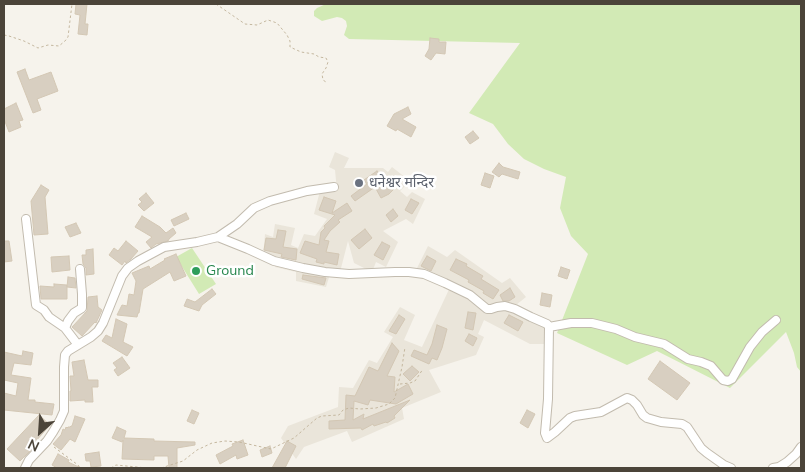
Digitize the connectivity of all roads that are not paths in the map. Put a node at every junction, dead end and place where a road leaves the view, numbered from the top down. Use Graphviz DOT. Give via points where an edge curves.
graph roads {
  1 [pos="334,187"];
  2 [pos="26,219"];
  3 [pos="218,237"];
  4 [pos="80,269"];
  5 [pos="776,320"];
  6 [pos="549,327"];
  7 [pos="65,328"];
  8 [pos="78,345"];
  9 [pos="801,447"];
  10 [pos="25,468"];
  11 [pos="731,468"];
  12 [pos="773,468"];
  1 -- 3 [label="street" via="270,201 254,208"];
  2 -- 7 [label="street" via="34,300 48,317"];
  3 -- 6 [label="street" via="274,261 325,272 424,274 470,295 487,309 505,306"];
  3 -- 8 [label="street" via="164,247 128,268 98,331"];
  4 -- 7 [label="street" via="82,308 74,313"];
  5 -- 6 [label="street" via="750,347 728,381 723,380 711,366 688,359 664,344 616,329 592,323"];
  6 -- 11 [label="street" via="547,438 570,418 601,412 627,398 638,405 648,418 687,427 701,448"];
  7 -- 8 [label="street"];
  8 -- 10 [label="street" via="65,356 64,411 47,441"];
  9 -- 12 [label="street" via="787,462"];
}
